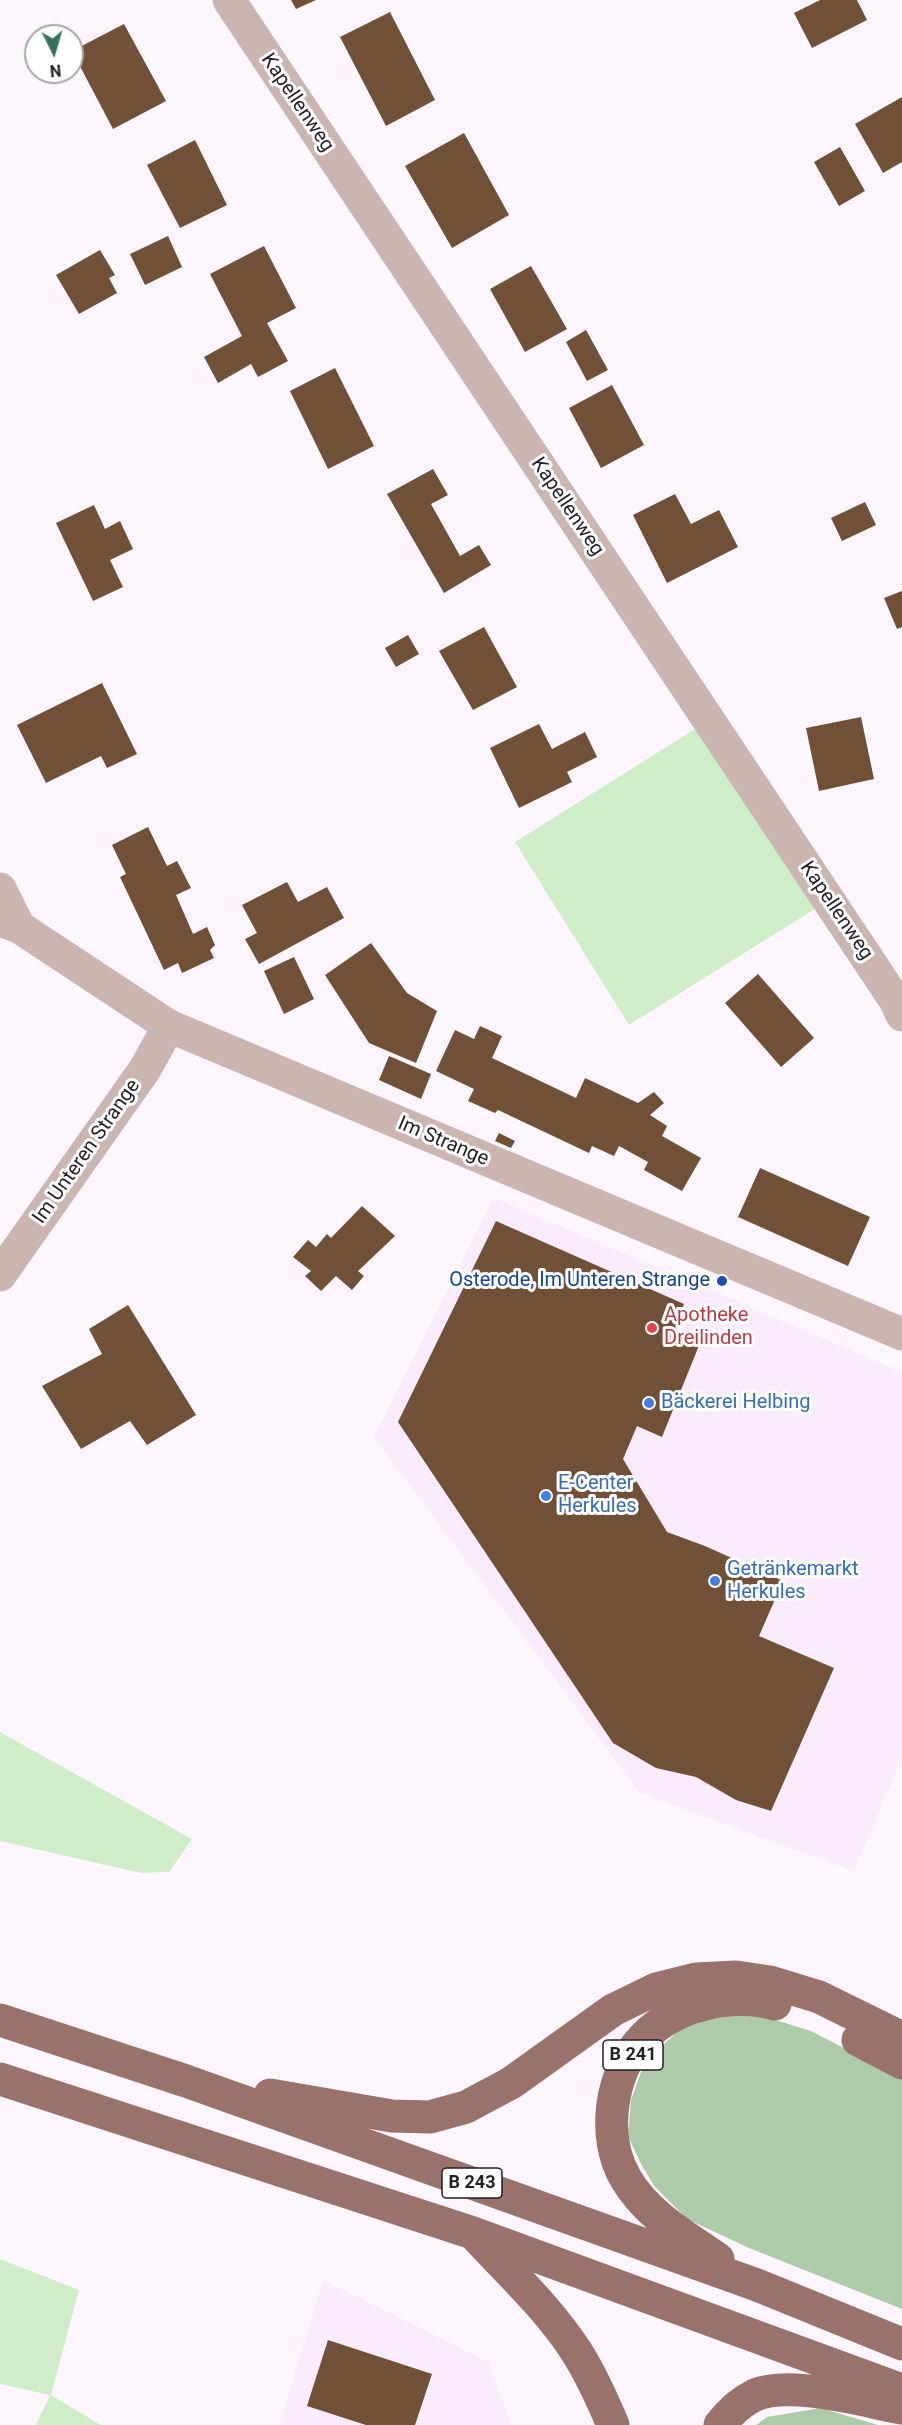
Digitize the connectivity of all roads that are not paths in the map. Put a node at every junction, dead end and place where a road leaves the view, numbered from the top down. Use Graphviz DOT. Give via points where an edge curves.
graph roads {
  1 [pos="229,0"];
  2 [pos="0,889"];
  3 [pos="10,924"];
  4 [pos="902,1015"];
  5 [pos="169,1026"];
  6 [pos="0,1275"];
  7 [pos="902,1334"];
  8 [pos="0,2020"];
  9 [pos="902,2038"];
  10 [pos="902,2063"];
  11 [pos="0,2079"];
  12 [pos="186,2081"];
  13 [pos="473,2233"];
  14 [pos="757,2285"];
  15 [pos="902,2344"];
  16 [pos="902,2390"];
  17 [pos="902,2408"];
  18 [pos="613,2425"];
  19 [pos="720,2425"];
  1 -- 4 [label="street, Kapellenweg"];
  2 -- 3 [label="street"];
  3 -- 5 [label="street, Im Strange"];
  5 -- 6 [label="street, Im Unteren Strange" via="145,1069"];
  5 -- 7 [label="street, Im Strange"];
  8 -- 12 [label="highway, B 243"];
  9 -- 12 [label="highway" via="819,1997 780,1985 736,1977 696,1979 656,1989 613,2010 511,2083 466,2107 430,2117 393,2116"];
  10 -- 14 [label="highway, B 241" via="811,2015 771,2003 737,2000 702,2004 670,2019 643,2039 612,2096 612,2138 624,2177 663,2222"];
  11 -- 13 [label="highway, B 243"];
  12 -- 14 [label="highway, B 243"];
  13 -- 16 [label="highway, B 243"];
  13 -- 18 [label="highway" via="550,2316 575,2350"];
  14 -- 15 [label="highway, B 241"];
  17 -- 19 [label="highway" via="790,2389 756,2395 729,2412"];
}
